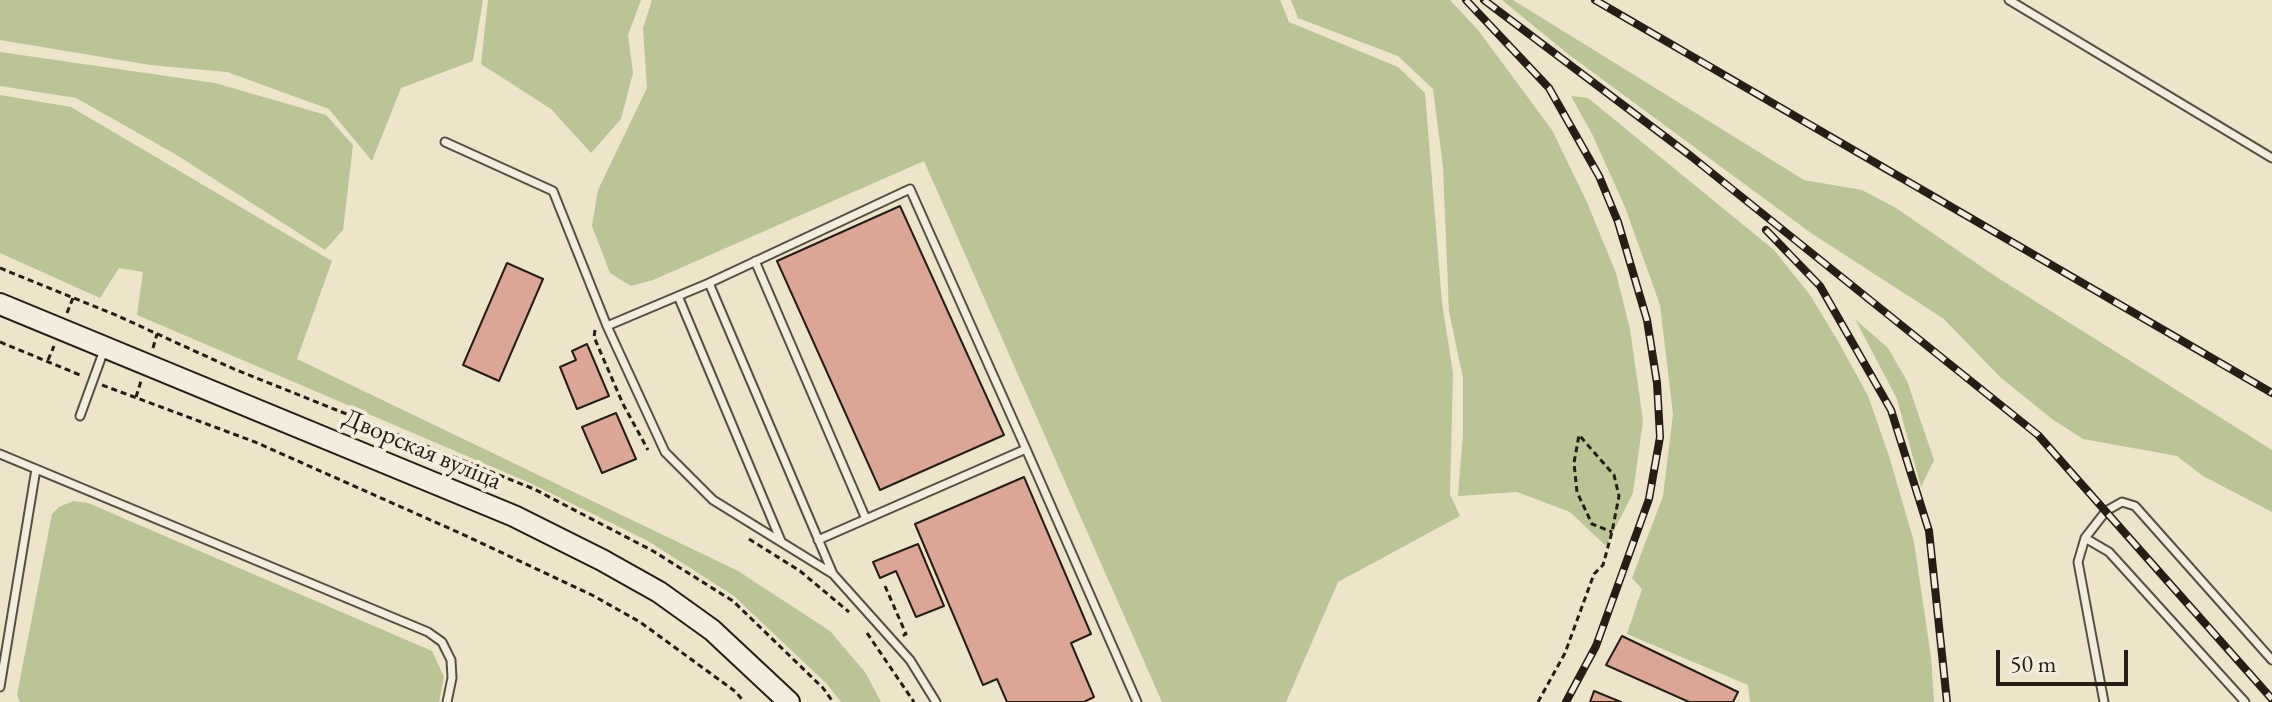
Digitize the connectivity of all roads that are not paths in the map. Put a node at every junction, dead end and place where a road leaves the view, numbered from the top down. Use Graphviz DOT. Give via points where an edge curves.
graph roads {
  1 [pos="2009,0"];
  2 [pos="445,142"];
  3 [pos="2272,158"];
  4 [pos="755,261"];
  5 [pos="709,283"];
  6 [pos="678,296"];
  7 [pos="0,304"];
  8 [pos="607,326"];
  9 [pos="105,348"];
  10 [pos="80,416"];
  11 [pos="1026,449"];
  12 [pos="0,454"];
  13 [pos="36,469"];
  14 [pos="866,519"];
  15 [pos="2085,538"];
  16 [pos="818,540"];
  17 [pos="781,542"];
  18 [pos="833,574"];
  19 [pos="2272,660"];
  20 [pos="0,687"];
  21 [pos="447,702"];
  22 [pos="789,702"];
  23 [pos="936,702"];
  24 [pos="1137,702"];
  25 [pos="2104,702"];
  26 [pos="2245,702"];
  1 -- 3 [label="lane"];
  2 -- 8 [label="lane" via="553,191"];
  4 -- 5 [label="lane"];
  4 -- 11 [label="lane" via="910,189"];
  4 -- 14 [label="lane"];
  5 -- 6 [label="lane"];
  5 -- 16 [label="lane"];
  6 -- 8 [label="lane"];
  6 -- 17 [label="lane"];
  7 -- 9 [label="street, Дворская вуліца"];
  8 -- 17 [label="lane" via="665,452 713,500"];
  9 -- 10 [label="lane"];
  9 -- 22 [label="street, Дворская вуліца" via="503,511 602,560 712,630"];
  11 -- 14 [label="lane"];
  11 -- 24 [label="lane"];
  12 -- 13 [label="lane"];
  13 -- 20 [label="lane"];
  13 -- 21 [label="lane" via="428,632 442,642 451,660"];
  14 -- 16 [label="lane"];
  15 -- 19 [label="lane" via="2106,511 2122,502 2135,506"];
  15 -- 25 [label="lane" via="2078,562"];
  15 -- 26 [label="lane" via="2109,552"];
  16 -- 18 [label="lane"];
  17 -- 18 [label="lane"];
  18 -- 23 [label="lane" via="910,660"];
}
